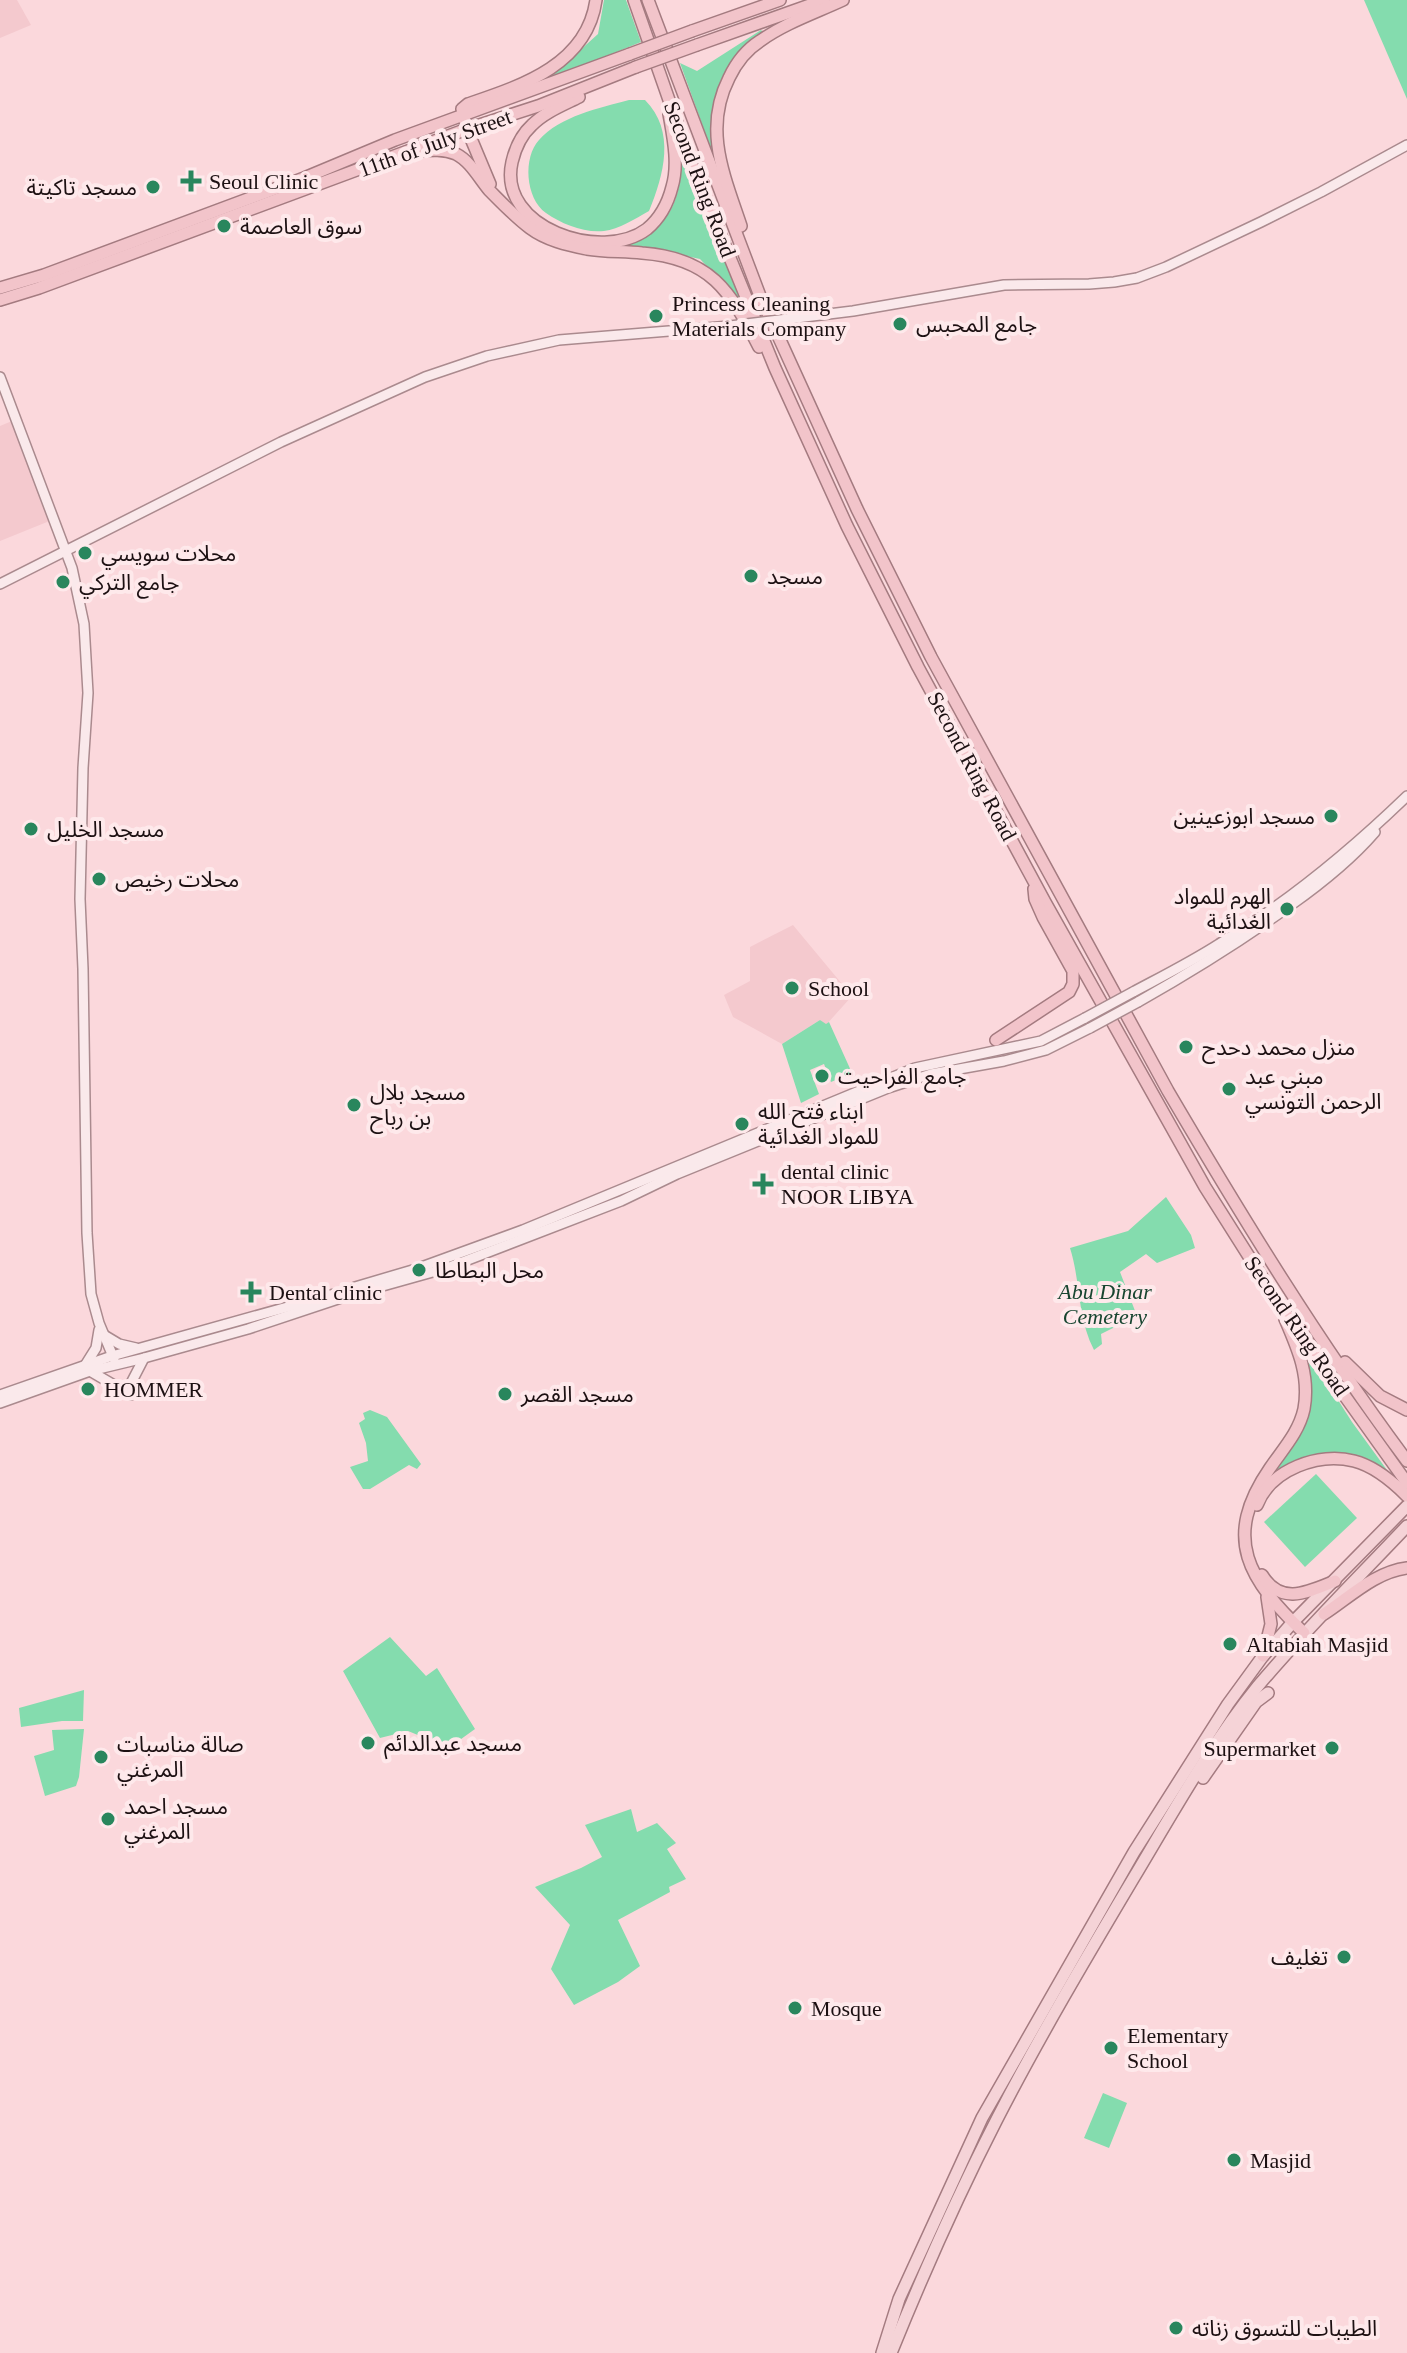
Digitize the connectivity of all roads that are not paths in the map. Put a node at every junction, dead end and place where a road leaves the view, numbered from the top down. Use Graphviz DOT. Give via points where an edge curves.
graph roads {
  1 [pos="596,0"];
  2 [pos="632,0"];
  3 [pos="648,0"];
  4 [pos="655,0"];
  5 [pos="757,0"];
  6 [pos="780,0"];
  7 [pos="824,0"];
  8 [pos="843,0"];
  9 [pos="712,23"];
  10 [pos="660,30"];
  11 [pos="607,80"];
  12 [pos="462,116"];
  13 [pos="467,129"];
  14 [pos="1407,145"];
  15 [pos="403,154"];
  16 [pos="284,198"];
  17 [pos="499,200"];
  18 [pos="265,219"];
  19 [pos="0,288"];
  20 [pos="760,296"];
  21 [pos="0,300"];
  22 [pos="0,377"];
  23 [pos="796,412"];
  24 [pos="66,550"];
  25 [pos="0,584"];
  26 [pos="1407,799"];
  27 [pos="1033,880"];
  28 [pos="996,1040"];
  29 [pos="1296,1301"];
  30 [pos="1279,1304"];
  31 [pos="99,1323"];
  32 [pos="104,1335"];
  33 [pos="142,1354"];
  34 [pos="114,1360"];
  35 [pos="88,1368"];
  36 [pos="0,1395"];
  37 [pos="0,1403"];
  38 [pos="1407,1410"];
  39 [pos="1407,1461"];
  40 [pos="1407,1483"];
  41 [pos="1407,1496"];
  42 [pos="1404,1510"];
  43 [pos="1407,1526"];
  44 [pos="1407,1568"];
  45 [pos="1335,1581"];
  46 [pos="1265,1593"];
  47 [pos="1324,1614"];
  48 [pos="1293,1622"];
  49 [pos="1304,1633"];
  50 [pos="1263,1656"];
  51 [pos="1268,1693"];
  52 [pos="1187,1791"];
  53 [pos="1081,1954"];
  54 [pos="933,2238"];
  55 [pos="882,2353"];
  56 [pos="891,2353"];
  1 -- 12 [label="highway" via="584,37 555,66 468,104"];
  2 -- 11 [label="highway" via="667,107 673,186 659,217 643,231 606,243 580,241 537,223 524,210 511,169 514,152 531,125"];
  2 -- 23 [label="highway, Second Ring Road" via="690,160"];
  3 -- 10 [label="highway, Second Ring Road"];
  4 -- 10 [label="highway"];
  5 -- 9 [label="highway"];
  6 -- 9 [label="highway, 11th of July Street"];
  7 -- 11 [label="highway, 11th of July Street, bridge"];
  8 -- 20 [label="highway" via="757,42 730,74 717,109 720,156"];
  9 -- 12 [label="highway, 11th of July Street, bridge"];
  10 -- 20 [label="highway, Second Ring Road"];
  11 -- 13 [label="highway, 11th of July Street"];
  12 -- 13 [label="highway"];
  12 -- 19 [label="highway, 11th of July Street"];
  13 -- 15 [label="highway, 11th of July Street"];
  13 -- 17 [label="highway"];
  14 -- 24 [label="main road, bridge" via="1261,222 1137,278 1004,285 853,311 559,340 507,350 403,385"];
  15 -- 16 [label="highway, 11th of July Street"];
  15 -- 17 [label="highway" via="456,154"];
  16 -- 18 [label="highway" via="268,209"];
  16 -- 21 [label="highway, 11th of July Street"];
  17 -- 23 [label="highway" via="531,229 555,241 698,266 731,298"];
  20 -- 29 [label="highway, Second Ring Road" via="938,670 1168,1091"];
  22 -- 24 [label="main road"];
  23 -- 27 [label="highway, Second Ring Road" via="876,586"];
  24 -- 25 [label="main road"];
  24 -- 31 [label="main road" via="86,644 80,899 89,1275"];
  26 -- 33 [label="main road, bridge" via="1293,893 1088,1023 1041,1041 915,1068 740,1145 523,1230"];
  27 -- 28 [label="highway" via="1035,899 1073,971 1073,984 1069,992"];
  27 -- 30 [label="highway, Second Ring Road" via="1172,1131"];
  29 -- 38 [label="highway" via="1350,1368 1380,1396"];
  29 -- 39 [label="highway, Second Ring Road"];
  30 -- 40 [label="highway, Second Ring Road"];
  30 -- 46 [label="highway" via="1300,1352 1306,1391 1296,1429 1248,1507 1247,1556"];
  31 -- 32 [label="main road"];
  31 -- 35 [label="main road" via="99,1340"];
  32 -- 33 [label="main road"];
  32 -- 34 [label="main road"];
  33 -- 34 [label="main road"];
  33 -- 35 [label="main road" via="129,1392"];
  34 -- 35 [label="main road"];
  35 -- 36 [label="main road"];
  35 -- 37 [label="main road"];
  41 -- 45 [label="highway" via="1375,1470 1335,1458 1301,1465 1260,1497 1250,1534 1258,1570 1272,1588 1297,1594"];
  42 -- 45 [label="main road"];
  43 -- 47 [label="main road"];
  44 -- 47 [label="highway" via="1374,1579"];
  45 -- 48 [label="main road"];
  46 -- 48 [label="highway"];
  46 -- 50 [label="highway" via="1271,1624"];
  47 -- 49 [label="main road"];
  48 -- 49 [label="highway"];
  48 -- 50 [label="main road"];
  49 -- 52 [label="main road" via="1257,1687"];
  50 -- 53 [label="main road" via="1142,1838"];
  51 -- 52 [label="main road"];
  52 -- 53 [label="main road"];
  53 -- 54 [label="main road" via="982,2118"];
  54 -- 55 [label="main road" via="899,2299"];
  54 -- 56 [label="main road"];
}
